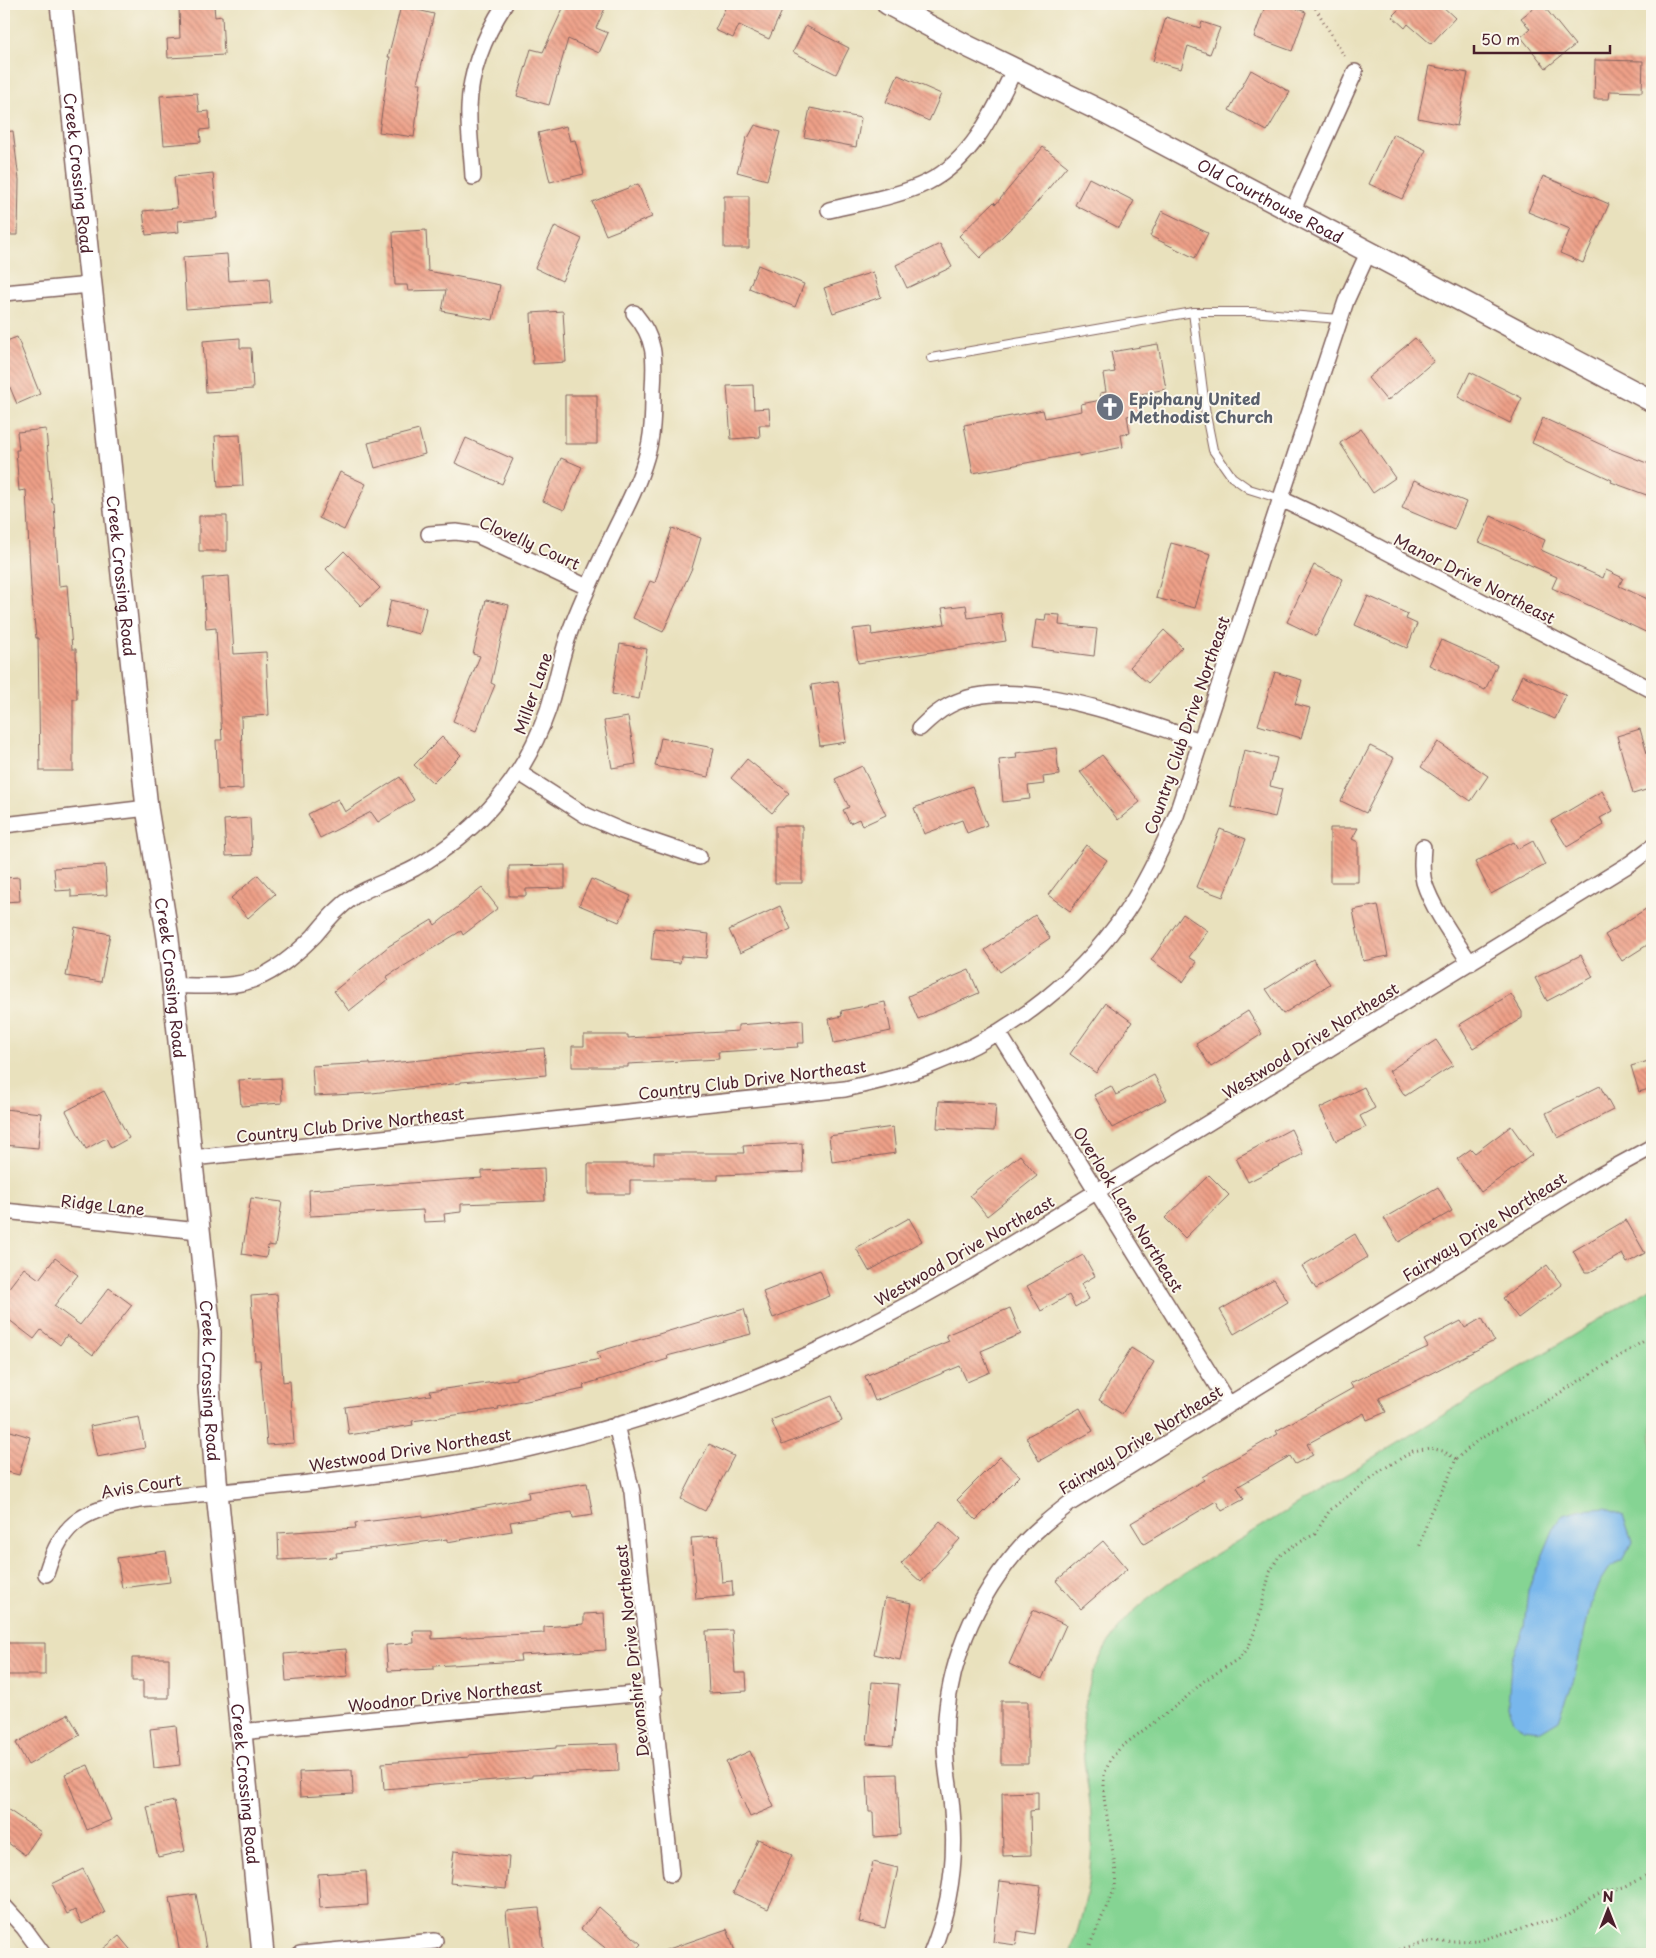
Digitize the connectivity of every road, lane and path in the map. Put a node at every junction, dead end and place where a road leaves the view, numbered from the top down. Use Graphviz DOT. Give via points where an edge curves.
graph roads {
  1 [pos="61,4"];
  2 [pos="505,4"];
  3 [pos="888,4"];
  4 [pos="1313,4"];
  5 [pos="909,9"];
  6 [pos="1015,68"];
  7 [pos="1355,72"];
  8 [pos="473,177"];
  9 [pos="828,210"];
  10 [pos="1292,212"];
  11 [pos="1368,253"];
  12 [pos="90,284"];
  13 [pos="4,293"];
  14 [pos="1193,312"];
  15 [pos="634,313"];
  16 [pos="1340,319"];
  17 [pos="931,358"];
  18 [pos="1652,401"];
  19 [pos="1281,499"];
  20 [pos="429,534"];
  21 [pos="587,587"];
  22 [pos="1652,690"];
  23 [pos="920,728"];
  24 [pos="1201,741"];
  25 [pos="518,772"];
  26 [pos="146,808"];
  27 [pos="4,825"];
  28 [pos="1423,847"];
  29 [pos="1652,847"];
  30 [pos="699,857"];
  31 [pos="1470,963"];
  32 [pos="173,986"];
  33 [pos="998,1032"];
  34 [pos="1652,1147"];
  35 [pos="192,1158"];
  36 [pos="1098,1192"];
  37 [pos="4,1211"];
  38 [pos="199,1231"];
  39 [pos="1652,1336"];
  40 [pos="1229,1404"];
  41 [pos="616,1425"];
  42 [pos="1456,1459"];
  43 [pos="217,1492"];
  44 [pos="1419,1548"];
  45 [pos="46,1574"];
  46 [pos="654,1692"];
  47 [pos="240,1732"];
  48 [pos="671,1874"];
  49 [pos="1652,1874"];
  50 [pos="4,1906"];
  51 [pos="435,1941"];
  52 [pos="43,1954"];
  53 [pos="263,1954"];
  54 [pos="300,1954"];
  55 [pos="931,1954"];
  56 [pos="1086,1954"];
  57 [pos="1385,1954"];
  1 -- 12 [label="street, Creek Crossing Road"];
  2 -- 8 [label="street" via="480,52 472,81 469,108"];
  3 -- 5 [label="street, Old Courthouse Road"];
  4 -- 7 [label="path"];
  5 -- 6 [label="street, Old Courthouse Road"];
  6 -- 9 [label="street" via="982,131 963,156 946,171 895,194"];
  6 -- 10 [label="street, Old Courthouse Road"];
  7 -- 10 [label="street"];
  10 -- 11 [label="street, Old Courthouse Road"];
  11 -- 16 [label="street, Country Club Drive Northeast"];
  11 -- 18 [label="street, Old Courthouse Road"];
  12 -- 13 [label="street"];
  12 -- 26 [label="street, Creek Crossing Road"];
  14 -- 16 [label="lane" via="1251,312"];
  14 -- 17 [label="lane"];
  14 -- 19 [label="lane" via="1213,450 1232,477 1249,489"];
  15 -- 21 [label="street, Miller Lane" via="650,338 655,356 652,430 638,483"];
  16 -- 19 [label="street, Country Club Drive Northeast"];
  19 -- 22 [label="street, Manor Drive Northeast"];
  19 -- 24 [label="street, Country Club Drive Northeast"];
  20 -- 21 [label="street, Clovelly Court" via="456,532 478,536"];
  21 -- 25 [label="street, Miller Lane" via="570,629 548,709"];
  23 -- 24 [label="street" via="951,704 972,697 1034,694 1066,700"];
  24 -- 33 [label="street, Country Club Drive Northeast" via="1173,824 1135,899 1083,965 1052,993"];
  25 -- 30 [label="street" via="585,814 622,831"];
  25 -- 32 [label="street, Miller Lane" via="499,798 444,850 414,869 354,896 334,912 298,952 273,971 232,985"];
  26 -- 27 [label="street"];
  26 -- 32 [label="street, Creek Crossing Road"];
  28 -- 31 [label="street" via="1424,882"];
  29 -- 31 [label="street, Westwood Drive Northeast"];
  31 -- 36 [label="street, Westwood Drive Northeast"];
  32 -- 35 [label="street, Creek Crossing Road"];
  33 -- 35 [label="street, Country Club Drive Northeast" via="925,1068 845,1089"];
  33 -- 36 [label="street, Overlook Lane Northeast"];
  34 -- 40 [label="street, Fairway Drive Northeast" via="1596,1178"];
  35 -- 38 [label="street, Creek Crossing Road"];
  36 -- 40 [label="street, Overlook Lane Northeast"];
  36 -- 41 [label="street, Westwood Drive Northeast" via="956,1278 813,1352 734,1385"];
  37 -- 38 [label="street, Ridge Lane"];
  38 -- 43 [label="street, Creek Crossing Road" via="210,1332"];
  39 -- 42 [label="path" via="1485,1436"];
  40 -- 55 [label="street, Fairway Drive Northeast" via="1070,1503 1042,1525 1000,1572 976,1610 961,1646 946,1719 946,1760 954,1845 952,1879 946,1912"];
  41 -- 43 [label="street, Westwood Drive Northeast" via="519,1451 448,1464 340,1480"];
  41 -- 46 [label="street, Devonshire Drive Northeast" via="632,1492"];
  42 -- 44 [label="path" via="1430,1513"];
  42 -- 56 [label="path" via="1430,1448 1413,1452 1380,1471 1330,1510 1315,1534 1279,1556 1270,1572 1258,1625 1249,1646 1238,1659 1204,1680 1181,1702 1120,1748 1110,1760 1104,1775 1104,1798 1116,1872 1115,1887"];
  43 -- 45 [label="street, Avis Court" via="140,1500 92,1511 64,1533 52,1552"];
  43 -- 47 [label="street, Creek Crossing Road"];
  46 -- 47 [label="street, Woodnor Drive Northeast"];
  46 -- 48 [label="street, Devonshire Drive Northeast"];
  47 -- 53 [label="street, Creek Crossing Road"];
  49 -- 57 [label="path" via="1591,1898 1568,1916 1482,1940 1425,1942"];
  50 -- 52 [label="street"];
  51 -- 54 [label="street"];
}
